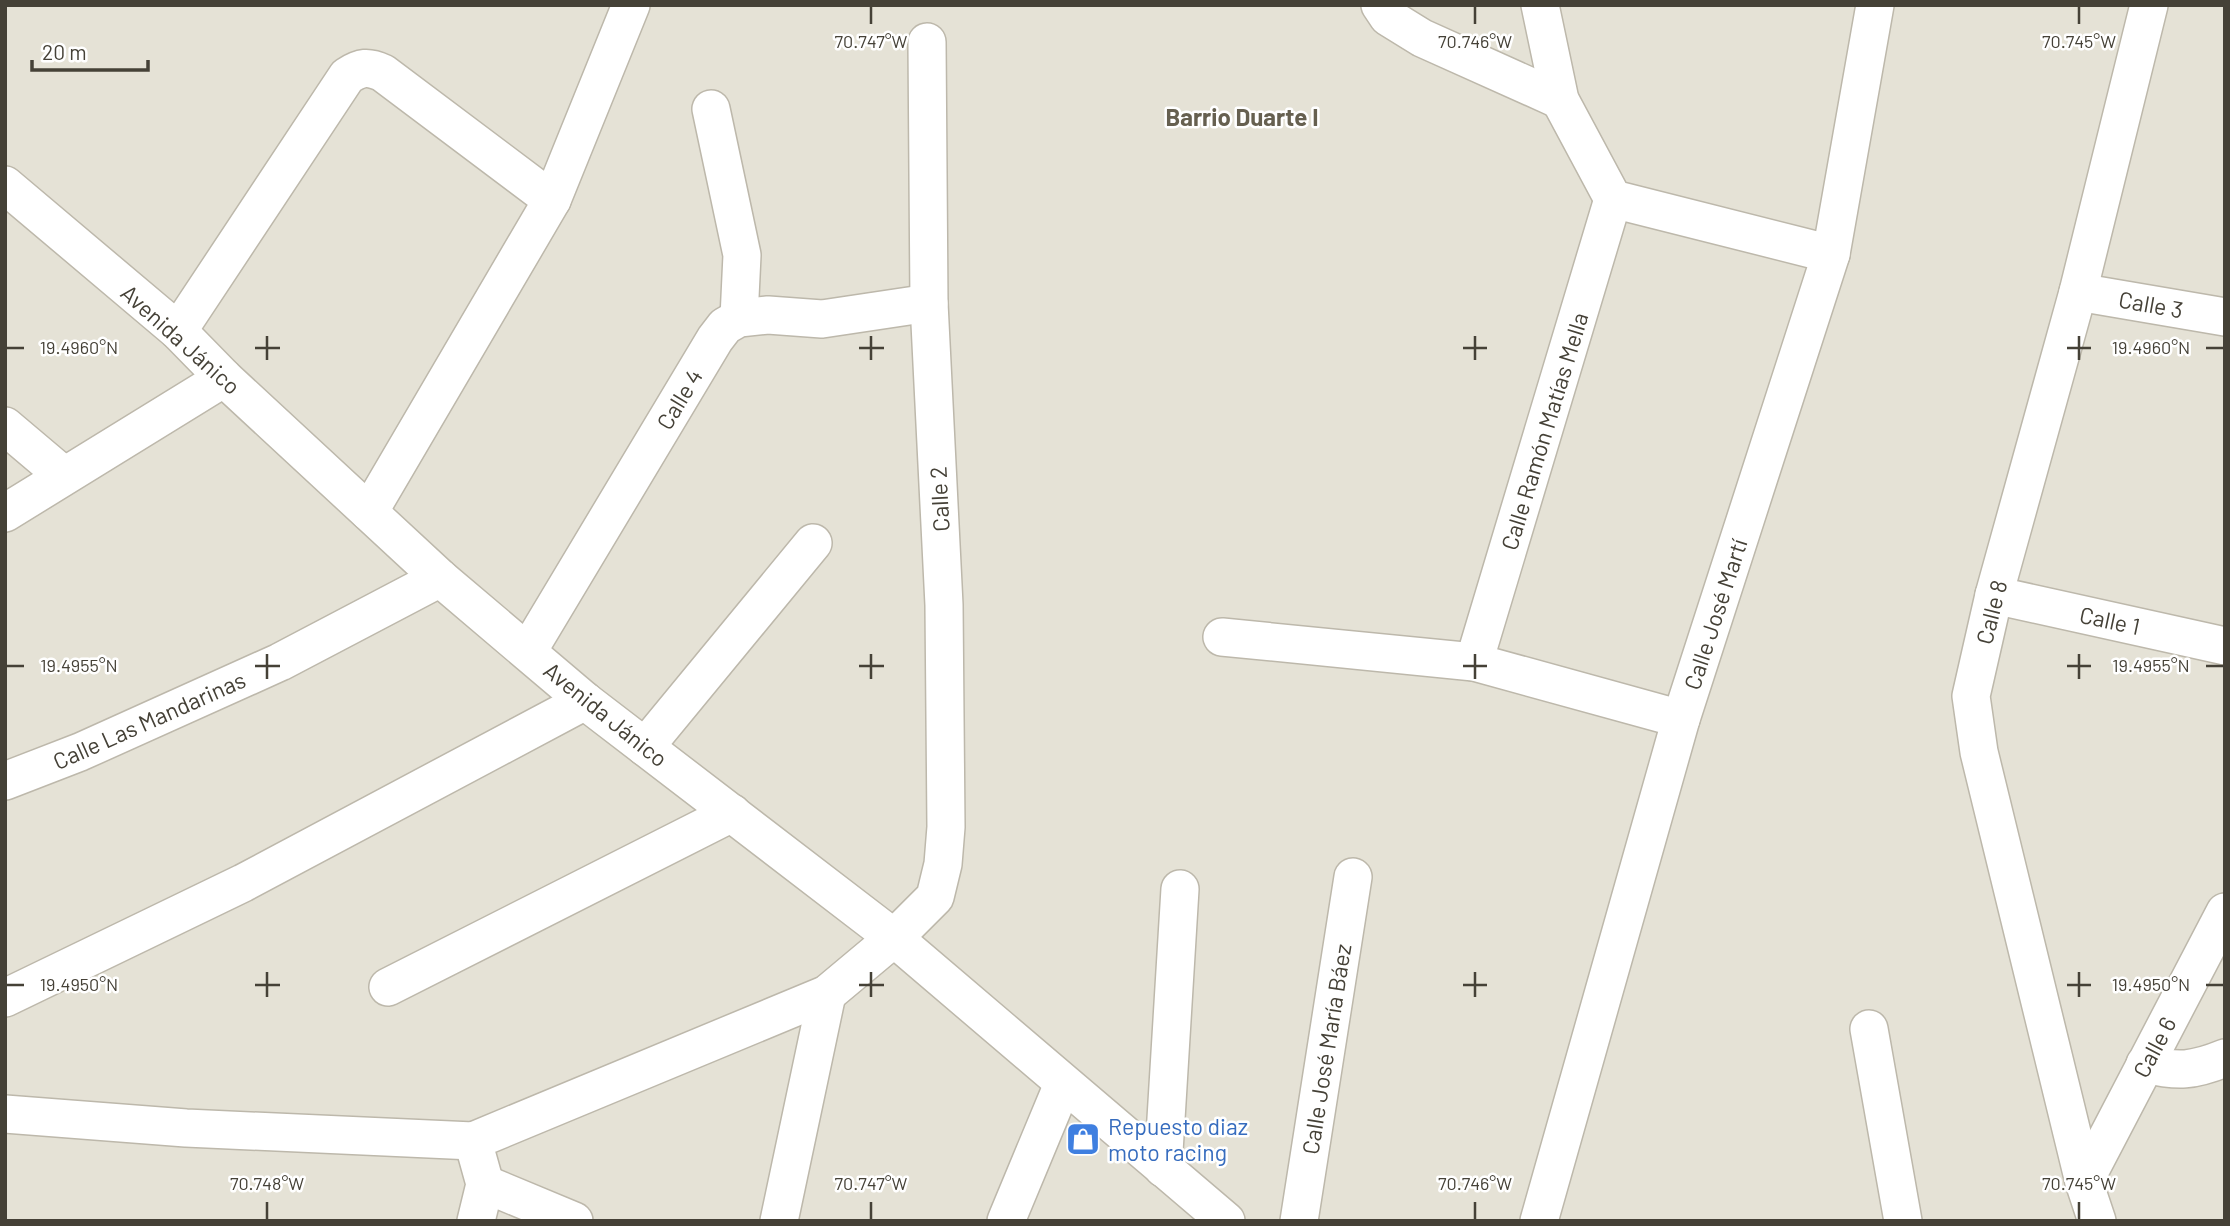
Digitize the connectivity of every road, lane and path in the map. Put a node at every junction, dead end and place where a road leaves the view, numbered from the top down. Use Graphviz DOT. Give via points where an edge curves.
graph roads {
  1 [pos="631,5"];
  2 [pos="1380,5"];
  3 [pos="1539,5"];
  4 [pos="1875,5"];
  5 [pos="2149,5"];
  6 [pos="927,42"];
  7 [pos="1560,100"];
  8 [pos="711,108"];
  9 [pos="5,185"];
  10 [pos="1614,199"];
  11 [pos="552,200"];
  12 [pos="1831,254"];
  13 [pos="2078,292"];
  14 [pos="929,303"];
  15 [pos="2225,317"];
  16 [pos="739,318"];
  17 [pos="178,331"];
  18 [pos="224,378"];
  19 [pos="5,426"];
  20 [pos="63,475"];
  21 [pos="369,512"];
  22 [pos="5,513"];
  23 [pos="813,543"];
  24 [pos="440,578"];
  25 [pos="1994,595"];
  26 [pos="1222,637"];
  27 [pos="2225,646"];
  28 [pos="528,651"];
  29 [pos="1474,663"];
  30 [pos="585,701"];
  31 [pos="1681,719"];
  32 [pos="645,747"];
  33 [pos="5,781"];
  34 [pos="732,813"];
  35 [pos="1353,877"];
  36 [pos="1181,888"];
  37 [pos="2225,912"];
  38 [pos="894,938"];
  39 [pos="388,987"];
  40 [pos="827,994"];
  41 [pos="5,998"];
  42 [pos="1869,1029"];
  43 [pos="2225,1059"];
  44 [pos="2145,1064"];
  45 [pos="1063,1084"];
  46 [pos="5,1114"];
  47 [pos="473,1141"];
  48 [pos="1163,1168"];
  49 [pos="2084,1182"];
  50 [pos="485,1184"];
  51 [pos="476,1221"];
  52 [pos="575,1221"];
  53 [pos="779,1221"];
  54 [pos="1006,1221"];
  55 [pos="1226,1221"];
  56 [pos="1299,1221"];
  57 [pos="1539,1221"];
  58 [pos="1903,1221"];
  59 [pos="2097,1221"];
  1 -- 11 [label="street"];
  2 -- 7 [label="street" via="1388,17 1422,38"];
  3 -- 7 [label="street"];
  4 -- 12 [label="street, Calle José Martí"];
  5 -- 13 [label="street, Calle 8"];
  6 -- 14 [label="street, Calle 2"];
  7 -- 10 [label="street"];
  8 -- 16 [label="street" via="741,255"];
  9 -- 17 [label="street, Avenida Jánico"];
  10 -- 12 [label="street"];
  10 -- 29 [label="street, Calle Ramón Matías Mella"];
  11 -- 17 [label="street" via="383,74 371,67 359,68 346,76"];
  11 -- 21 [label="street"];
  12 -- 31 [label="street, Calle José Martí"];
  13 -- 15 [label="street, Calle 3"];
  13 -- 25 [label="street, Calle 8"];
  14 -- 16 [label="street" via="822,319"];
  14 -- 38 [label="street, Calle 2" via="944,605 946,827 935,897"];
  16 -- 28 [label="street, Calle 4" via="715,339"];
  17 -- 18 [label="street, Avenida Jánico"];
  18 -- 20 [label="street"];
  18 -- 21 [label="street, Avenida Jánico"];
  19 -- 20 [label="street"];
  20 -- 22 [label="street"];
  21 -- 24 [label="street, Avenida Jánico"];
  23 -- 32 [label="street"];
  24 -- 28 [label="street, Avenida Jánico"];
  24 -- 33 [label="street, Calle Las Mandarinas" via="280,663"];
  25 -- 27 [label="street, Calle 1"];
  25 -- 49 [label="street, Calle 8" via="1971,696 1973,725"];
  26 -- 29 [label="street"];
  28 -- 30 [label="street, Avenida Jánico"];
  29 -- 31 [label="street"];
  30 -- 32 [label="street, Avenida Jánico"];
  30 -- 41 [label="street" via="243,883"];
  31 -- 57 [label="street, Calle José Martí"];
  32 -- 34 [label="street, Avenida Jánico"];
  34 -- 38 [label="street, Avenida Jánico"];
  34 -- 39 [label="street"];
  35 -- 56 [label="street, Calle José María Báez"];
  36 -- 48 [label="street"];
  37 -- 44 [label="street, Calle 6"];
  38 -- 40 [label="street, Calle 2"];
  38 -- 45 [label="street, Avenida Jánico"];
  40 -- 47 [label="street, Calle 2"];
  40 -- 53 [label="street"];
  42 -- 58 [label="street"];
  43 -- 44 [label="street" via="2200,1069 2173,1071"];
  44 -- 49 [label="street, Calle 6"];
  45 -- 48 [label="street, Avenida Jánico"];
  45 -- 54 [label="street"];
  46 -- 47 [label="street" via="186,1128"];
  47 -- 50 [label="street"];
  48 -- 55 [label="street, Avenida Jánico"];
  49 -- 59 [label="street, Calle 8"];
  50 -- 51 [label="street"];
  50 -- 52 [label="street"];
}
